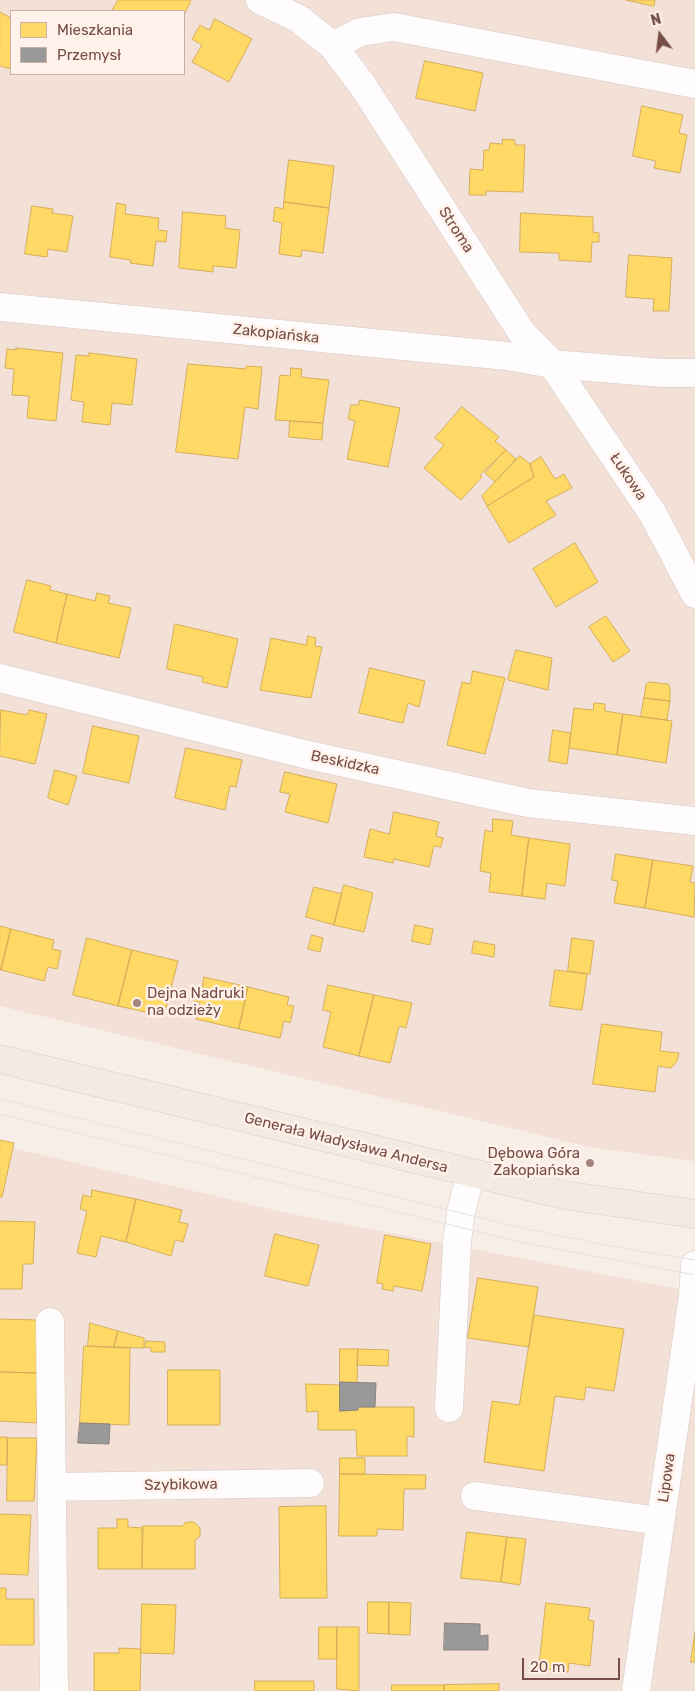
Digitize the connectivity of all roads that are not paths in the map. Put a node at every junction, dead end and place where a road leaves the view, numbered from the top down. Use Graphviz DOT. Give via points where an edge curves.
graph roads {
  1 [pos="260,0"];
  2 [pos="333,46"];
  3 [pos="695,84"];
  4 [pos="0,307"];
  5 [pos="552,364"];
  6 [pos="695,373"];
  7 [pos="695,594"];
  8 [pos="0,678"];
  9 [pos="695,821"];
  10 [pos="0,1060"];
  11 [pos="471,1173"];
  12 [pos="695,1214"];
  13 [pos="695,1265"];
  14 [pos="50,1322"];
  15 [pos="450,1408"];
  16 [pos="310,1483"];
  17 [pos="52,1487"];
  18 [pos="475,1496"];
  19 [pos="660,1521"];
  20 [pos="54,1691"];
  21 [pos="636,1691"];
  1 -- 2 [label="street, Stroma" via="299,19"];
  2 -- 3 [label="street" via="360,32 394,27"];
  2 -- 5 [label="street, Stroma" via="364,86 522,333"];
  4 -- 5 [label="street, Zakopiańska" via="507,356"];
  5 -- 6 [label="street"];
  5 -- 7 [label="street, Łukowa" via="653,514"];
  8 -- 9 [label="street, Beskidzka" via="304,754 528,803"];
  10 -- 11 [label="main road, Generała Władysława Andersa"];
  11 -- 12 [label="main road, Generała Władysława Andersa" via="564,1196"];
  11 -- 15 [label="street" via="457,1242"];
  13 -- 19 [label="street, Lipowa"];
  14 -- 17 [label="street"];
  16 -- 17 [label="street, Szybikowa"];
  17 -- 20 [label="street"];
  18 -- 19 [label="street"];
  19 -- 21 [label="street, Lipowa"];
}
